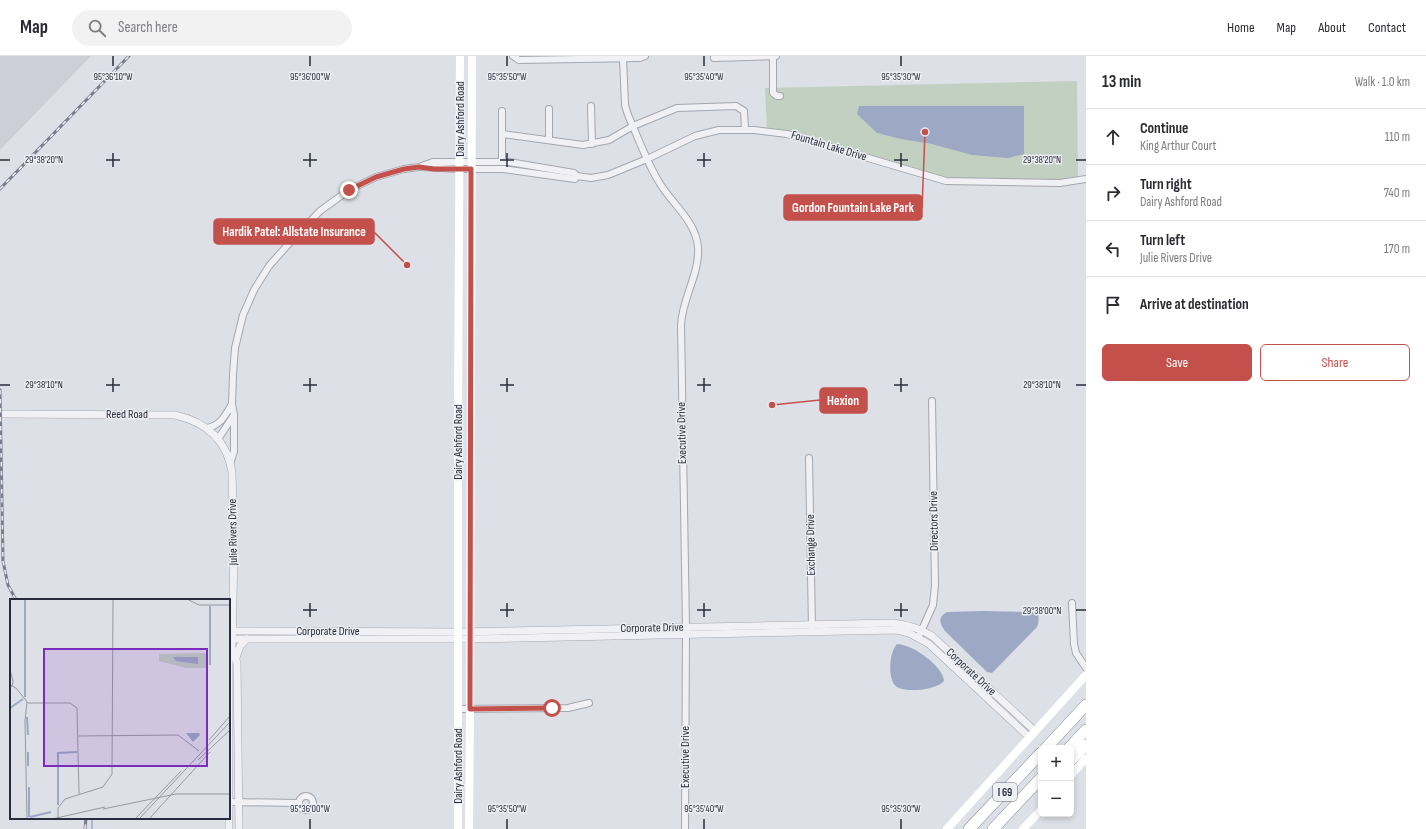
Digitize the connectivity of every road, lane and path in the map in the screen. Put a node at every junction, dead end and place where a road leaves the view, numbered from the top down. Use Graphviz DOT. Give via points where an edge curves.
graph roads {
  1 [pos="460,56"];
  2 [pos="472,56"];
  3 [pos="513,56"];
  4 [pos="645,56"];
  5 [pos="773,56"];
  6 [pos="776,56"];
  7 [pos="714,57"];
  8 [pos="623,58"];
  9 [pos="472,93"];
  10 [pos="460,94"];
  11 [pos="780,96"];
  12 [pos="591,106"];
  13 [pos="549,109"];
  14 [pos="502,111"];
  15 [pos="633,126"];
  16 [pos="745,130"];
  17 [pos="502,134"];
  18 [pos="548,140"];
  19 [pos="592,144"];
  20 [pos="647,159"];
  21 [pos="502,162"];
  22 [pos="471,165"];
  23 [pos="460,166"];
  24 [pos="535,166"];
  25 [pos="534,173"];
  26 [pos="577,176"];
  27 [pos="1086,179"];
  28 [pos="459,262"];
  29 [pos="471,262"];
  30 [pos="458,359"];
  31 [pos="471,359"];
  32 [pos="932,401"];
  33 [pos="232,404"];
  34 [pos="458,413"];
  35 [pos="471,413"];
  36 [pos="0,414"];
  37 [pos="234,415"];
  38 [pos="207,428"];
  39 [pos="218,439"];
  40 [pos="809,458"];
  41 [pos="230,464"];
  42 [pos="1072,604"];
  43 [pos="812,625"];
  44 [pos="686,627"];
  45 [pos="521,630"];
  46 [pos="922,630"];
  47 [pos="348,631"];
  48 [pos="812,633"];
  49 [pos="230,635"];
  50 [pos="470,635"];
  51 [pos="686,635"];
  52 [pos="459,636"];
  53 [pos="918,637"];
  54 [pos="521,638"];
  55 [pos="247,639"];
  56 [pos="348,639"];
  57 [pos="232,649"];
  58 [pos="230,655"];
  59 [pos="236,658"];
  60 [pos="1086,668"];
  61 [pos="1086,675"];
  62 [pos="589,703"];
  63 [pos="1086,705"];
  64 [pos="458,709"];
  65 [pos="470,709"];
  66 [pos="1086,730"];
  67 [pos="1032,734"];
  68 [pos="1049,745"];
  69 [pos="1072,745"];
  70 [pos="1086,745"];
  71 [pos="230,757"];
  72 [pos="1038,757"];
  73 [pos="1074,757"];
  74 [pos="239,758"];
  75 [pos="1086,758"];
  76 [pos="1074,772"];
  77 [pos="1038,781"];
  78 [pos="1038,791"];
  79 [pos="1026,795"];
  80 [pos="230,802"];
  81 [pos="240,802"];
  82 [pos="298,803"];
  83 [pos="1038,813"];
  84 [pos="229,819"];
  85 [pos="458,825"];
  86 [pos="469,825"];
  87 [pos="229,829"];
  88 [pos="239,829"];
  89 [pos="685,829"];
  90 [pos="947,829"];
  91 [pos="969,829"];
  92 [pos="993,829"];
  93 [pos="1023,829"];
  1 -- 10 [label="main road, Dairy Ashford Road"];
  2 -- 9 [label="main road, Dairy Ashford Road"];
  3 -- 8 [label="street" via="519,60"];
  4 -- 8 [label="street"];
  5 -- 6 [label="street"];
  5 -- 7 [label="street"];
  5 -- 11 [label="street" via="773,93"];
  8 -- 15 [label="street, Executive Drive" via="625,105"];
  9 -- 10 [label="main road"];
  9 -- 22 [label="main road, Dairy Ashford Road"];
  10 -- 23 [label="main road, Dairy Ashford Road"];
  12 -- 19 [label="street"];
  13 -- 18 [label="street"];
  14 -- 17 [label="street"];
  15 -- 16 [label="street" via="677,108 736,106 744,111"];
  15 -- 19 [label="street" via="609,140"];
  15 -- 20 [label="street, Executive Drive"];
  16 -- 20 [label="street, Fountain Lake Drive" via="719,130 695,136"];
  16 -- 27 [label="street, Fountain Lake Drive" via="787,134 946,181 1060,183"];
  17 -- 18 [label="street"];
  17 -- 21 [label="street"];
  18 -- 19 [label="street"];
  20 -- 26 [label="street, Fountain Lake Drive" via="608,175 591,178"];
  20 -- 44 [label="street, Executive Drive" via="659,182 691,228 698,247 696,268 680,325"];
  21 -- 22 [label="street, Fountain Lake Drive"];
  21 -- 24 [label="street, Fountain Lake Drive"];
  22 -- 23 [label="street, Julie Rivers Drive"];
  22 -- 25 [label="street, Fountain Lake Drive"];
  22 -- 29 [label="main road, Dairy Ashford Road"];
  23 -- 28 [label="main road, Dairy Ashford Road"];
  23 -- 33 [label="street, Julie Rivers Drive" via="433,162 376,177 349,190 320,211 293,238 269,266 254,290 243,315 235,348"];
  24 -- 25 [label="street"];
  24 -- 26 [label="street, Fountain Lake Drive" via="574,173"];
  25 -- 26 [label="street, Fountain Lake Drive" via="576,179"];
  28 -- 29 [label="main road"];
  28 -- 30 [label="main road, Dairy Ashford Road"];
  29 -- 31 [label="main road, Dairy Ashford Road"];
  30 -- 31 [label="main road"];
  30 -- 34 [label="main road, Dairy Ashford Road"];
  31 -- 35 [label="main road, Dairy Ashford Road"];
  32 -- 46 [label="street, Directors Drive" via="935,585 933,605"];
  33 -- 37 [label="street, Julie Rivers Drive"];
  33 -- 38 [label="street" via="220,422"];
  34 -- 35 [label="main road"];
  34 -- 52 [label="main road, Dairy Ashford Road"];
  35 -- 50 [label="main road, Dairy Ashford Road"];
  36 -- 38 [label="street, Reed Road" via="175,415 190,418"];
  37 -- 39 [label="street"];
  37 -- 41 [label="street, Julie Rivers Drive" via="234,451"];
  38 -- 39 [label="street, Reed Road"];
  39 -- 41 [label="street, Reed Road"];
  40 -- 43 [label="street, Exchange Drive"];
  41 -- 49 [label="street, Julie Rivers Drive" via="234,549"];
  42 -- 60 [label="street" via="1074,644 1076,653"];
  43 -- 44 [label="street, Corporate Drive"];
  43 -- 46 [label="street, Corporate Drive" via="893,623"];
  43 -- 48 [label="street, Exchange Drive"];
  44 -- 45 [label="street, Corporate Drive"];
  44 -- 51 [label="street, Executive Drive"];
  45 -- 50 [label="street, Corporate Drive"];
  45 -- 54 [label="street"];
  46 -- 53 [label="street, Directors Drive"];
  46 -- 67 [label="street, Corporate Drive" via="932,636"];
  47 -- 49 [label="street, Corporate Drive"];
  47 -- 52 [label="street, Corporate Drive"];
  47 -- 56 [label="street"];
  48 -- 51 [label="street, Corporate Drive"];
  48 -- 53 [label="street, Corporate Drive" via="898,630"];
  49 -- 55 [label="street, Corporate Drive"];
  49 -- 57 [label="street, Julie Rivers Drive"];
  50 -- 52 [label="street, Corporate Drive"];
  50 -- 54 [label="street, Corporate Drive"];
  50 -- 65 [label="main road, Dairy Ashford Road"];
  51 -- 54 [label="street, Corporate Drive"];
  51 -- 89 [label="street, Executive Drive"];
  52 -- 56 [label="street, Corporate Drive"];
  52 -- 64 [label="main road, Dairy Ashford Road"];
  53 -- 67 [label="street, Corporate Drive"];
  55 -- 56 [label="street, Corporate Drive"];
  55 -- 59 [label="street" via="240,646"];
  57 -- 58 [label="street, Julie Rivers Drive"];
  57 -- 59 [label="street, Julie Rivers Drive"];
  59 -- 74 [label="street, Julie Rivers Drive"];
  61 -- 67 [label="main road"];
  62 -- 65 [label="street" via="568,708"];
  63 -- 68 [label="highway"];
  64 -- 65 [label="street"];
  64 -- 85 [label="main road, Dairy Ashford Road"];
  65 -- 86 [label="main road, Dairy Ashford Road"];
  66 -- 69 [label="highway"];
  67 -- 90 [label="main road"];
  70 -- 73 [label="highway"];
  71 -- 74 [label="street"];
  71 -- 80 [label="street, Julie Rivers Drive"];
  72 -- 91 [label="highway, I 69"];
  74 -- 81 [label="street, Julie Rivers Drive"];
  75 -- 76 [label="main road"];
  77 -- 79 [label="highway, I 69"];
  78 -- 79 [label="highway"];
  79 -- 92 [label="highway, I 69"];
  80 -- 81 [label="street"];
  81 -- 82 [label="street"];
  81 -- 88 [label="street, Julie Rivers Drive"];
  83 -- 93 [label="main road"];
  84 -- 87 [label="street, Julie Rivers Drive"];
  85 -- 86 [label="main road"];
}
